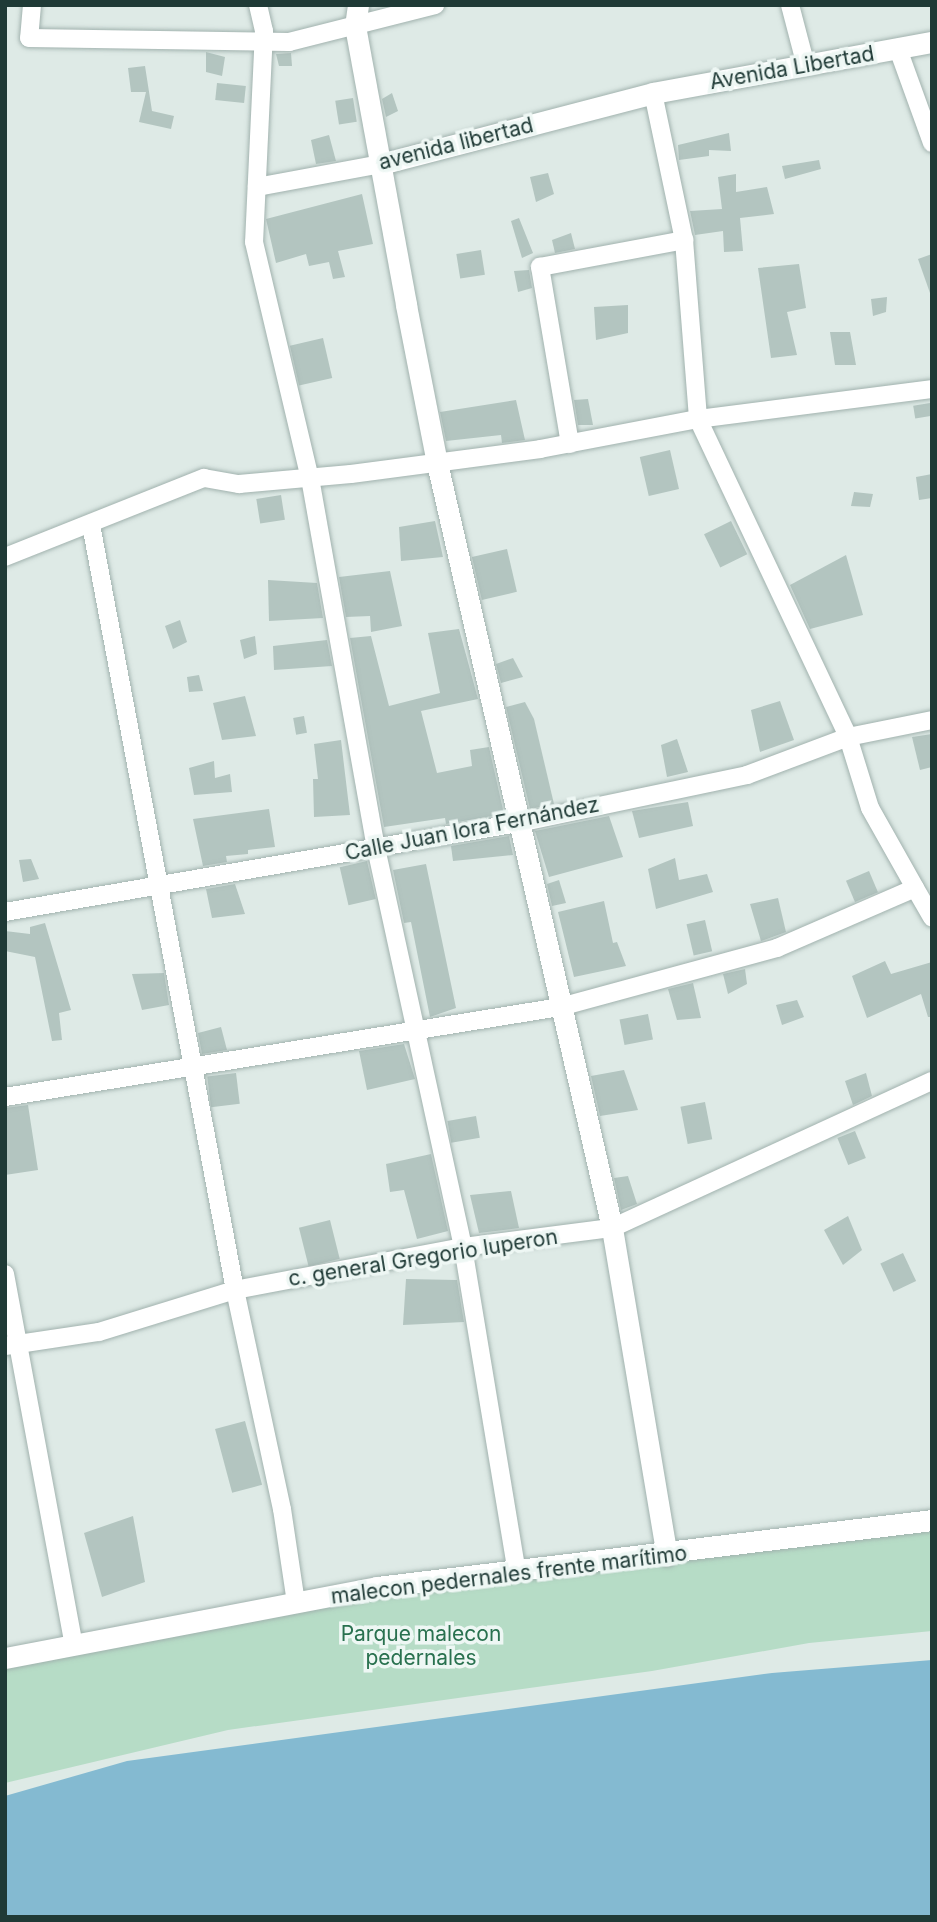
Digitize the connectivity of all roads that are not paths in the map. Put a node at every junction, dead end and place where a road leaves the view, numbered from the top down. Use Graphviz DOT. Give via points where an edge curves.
graph roads {
  1 [pos="33,5"];
  2 [pos="258,5"];
  3 [pos="435,5"];
  4 [pos="790,5"];
  5 [pos="356,15"];
  6 [pos="263,42"];
  7 [pos="932,42"];
  8 [pos="898,49"];
  9 [pos="806,66"];
  10 [pos="653,93"];
  11 [pos="932,142"];
  12 [pos="380,163"];
  13 [pos="257,187"];
  14 [pos="684,240"];
  15 [pos="932,389"];
  16 [pos="698,419"];
  17 [pos="570,444"];
  18 [pos="437,463"];
  19 [pos="310,478"];
  20 [pos="91,525"];
  21 [pos="5,557"];
  22 [pos="932,720"];
  23 [pos="848,737"];
  24 [pos="518,823"];
  25 [pos="376,848"];
  26 [pos="915,888"];
  27 [pos="5,912"];
  28 [pos="932,918"];
  29 [pos="560,1007"];
  30 [pos="416,1031"];
  31 [pos="192,1068"];
  32 [pos="932,1081"];
  33 [pos="5,1097"];
  34 [pos="612,1228"];
  35 [pos="463,1247"];
  36 [pos="5,1274"];
  37 [pos="235,1290"];
  38 [pos="12,1345"];
  39 [pos="932,1520"];
  40 [pos="667,1555"];
  41 [pos="517,1572"];
  42 [pos="296,1603"];
  43 [pos="74,1645"];
  44 [pos="5,1658"];
  1 -- 6 [label="street" via="29,38"];
  2 -- 6 [label="street"];
  3 -- 5 [label="street"];
  4 -- 9 [label="street"];
  5 -- 6 [label="street" via="289,42"];
  5 -- 12 [label="main road"];
  6 -- 13 [label="street"];
  7 -- 8 [label="main road, Avenida Libertad"];
  8 -- 9 [label="main road, Avenida Libertad"];
  8 -- 11 [label="street"];
  9 -- 10 [label="main road, Avenida Libertad"];
  10 -- 12 [label="main road, avenida libertad"];
  10 -- 14 [label="street"];
  12 -- 13 [label="street, avenida libertad"];
  12 -- 18 [label="main road"];
  13 -- 19 [label="street" via="254,242"];
  14 -- 16 [label="street"];
  14 -- 17 [label="street" via="540,267"];
  15 -- 16 [label="street"];
  16 -- 17 [label="street"];
  16 -- 23 [label="street"];
  17 -- 18 [label="street"];
  18 -- 19 [label="street"];
  18 -- 24 [label="main road"];
  19 -- 20 [label="street" via="239,484 204,478"];
  19 -- 25 [label="street"];
  20 -- 21 [label="street"];
  20 -- 31 [label="street"];
  22 -- 23 [label="street, Calle Juan lora Fernández"];
  23 -- 24 [label="street, Calle Juan lora Fernández" via="747,775"];
  23 -- 26 [label="street" via="870,807"];
  24 -- 25 [label="street, Calle Juan lora Fernández"];
  24 -- 29 [label="main road"];
  25 -- 27 [label="street, Calle Juan lora Fernández"];
  25 -- 30 [label="street"];
  26 -- 28 [label="street"];
  26 -- 29 [label="street" via="777,948"];
  29 -- 30 [label="street"];
  29 -- 34 [label="main road"];
  30 -- 31 [label="street"];
  30 -- 35 [label="street"];
  31 -- 33 [label="street"];
  31 -- 37 [label="street"];
  32 -- 34 [label="street, c. general Gregorio luperon"];
  34 -- 35 [label="street, c. general Gregorio luperon"];
  34 -- 40 [label="main road"];
  35 -- 37 [label="street, c. general Gregorio luperon"];
  35 -- 41 [label="street"];
  36 -- 38 [label="street"];
  37 -- 38 [label="street, c. general Gregorio luperon" via="99,1332"];
  37 -- 42 [label="street" via="282,1509"];
  38 -- 43 [label="street"];
  39 -- 40 [label="main road, malecon pedernales frente marítimo"];
  40 -- 41 [label="main road, malecon pedernales frente marítimo"];
  41 -- 42 [label="main road, malecon pedernales frente marítimo" via="377,1587"];
  42 -- 43 [label="main road, malecon pedernales frente marítimo"];
  43 -- 44 [label="main road, malecon pedernales frente marítimo"];
}
